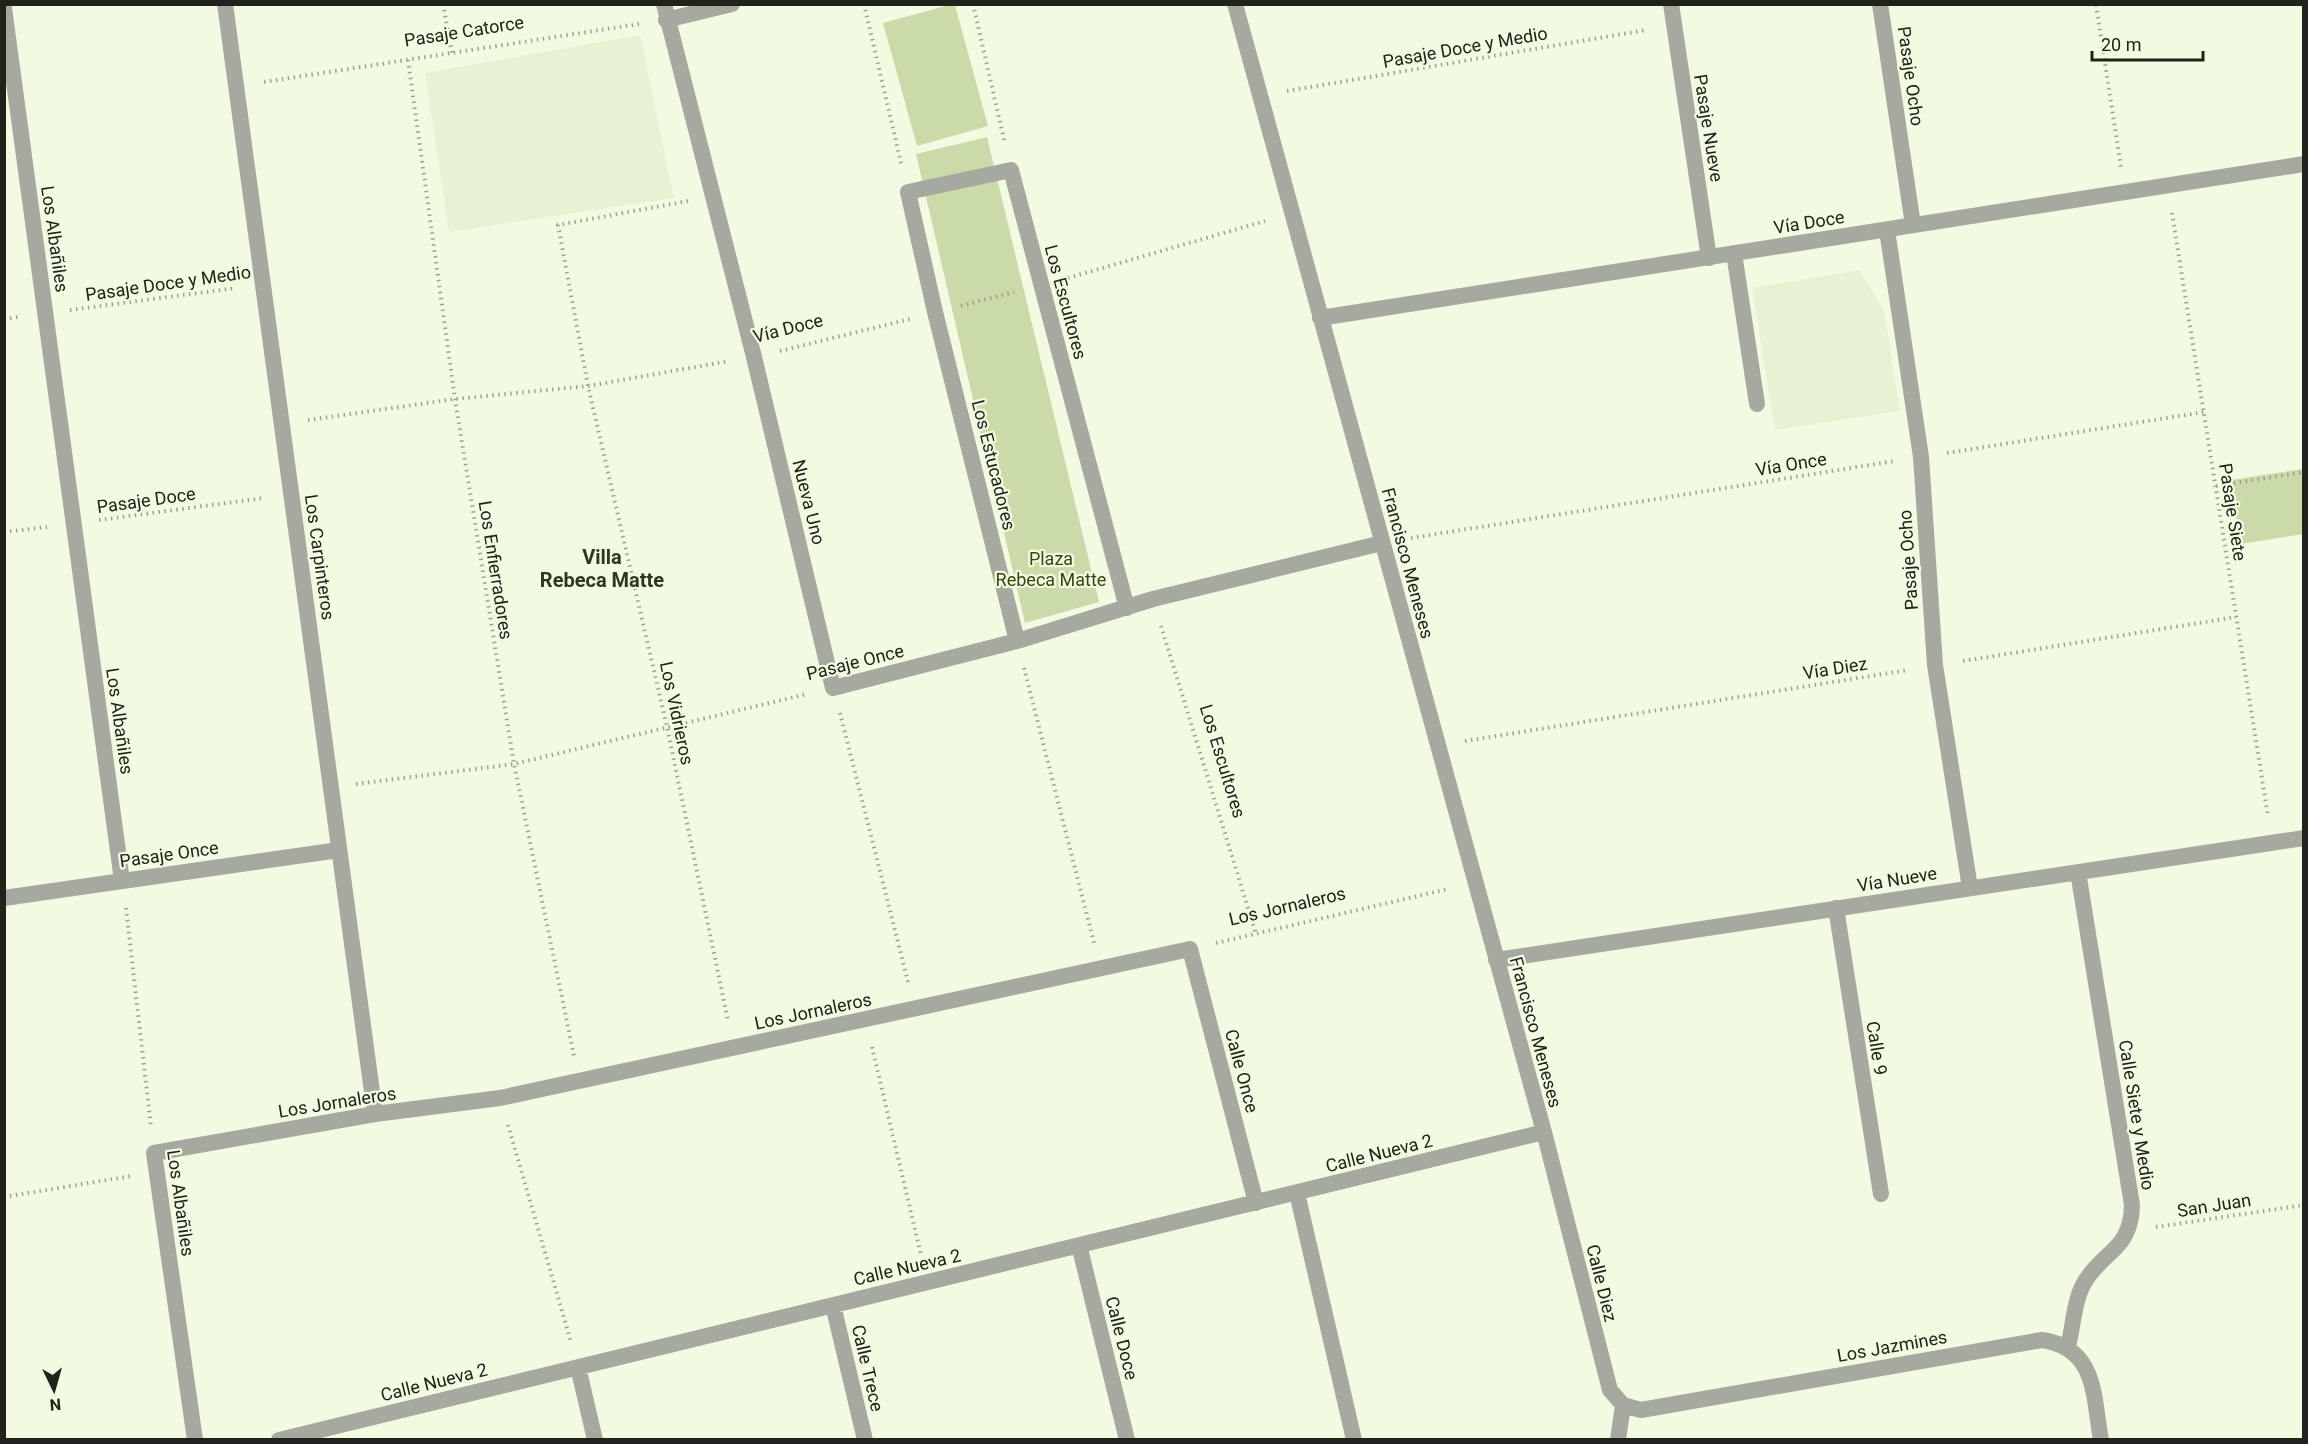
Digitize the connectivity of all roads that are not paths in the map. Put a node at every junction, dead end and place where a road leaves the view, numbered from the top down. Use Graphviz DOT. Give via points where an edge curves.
graph roads {
  1 [pos="225,4"];
  2 [pos="732,4"];
  3 [pos="1235,4"];
  4 [pos="1671,4"];
  5 [pos="1880,4"];
  6 [pos="4,8"];
  7 [pos="665,12"];
  8 [pos="2304,164"];
  9 [pos="908,192"];
  10 [pos="1913,225"];
  11 [pos="1887,230"];
  12 [pos="1734,254"];
  13 [pos="1709,258"];
  14 [pos="1320,318"];
  15 [pos="1757,404"];
  16 [pos="1382,543"];
  17 [pos="1126,608"];
  18 [pos="1017,641"];
  19 [pos="833,688"];
  20 [pos="2304,837"];
  21 [pos="339,850"];
  22 [pos="2078,872"];
  23 [pos="122,881"];
  24 [pos="1970,888"];
  25 [pos="4,897"];
  26 [pos="1836,908"];
  27 [pos="1190,949"];
  28 [pos="1496,960"];
  29 [pos="375,1114"];
  30 [pos="1544,1132"];
  31 [pos="154,1153"];
  32 [pos="1297,1193"];
  33 [pos="1881,1194"];
  34 [pos="1256,1203"];
  35 [pos="1079,1245"];
  36 [pos="833,1305"];
  37 [pos="2068,1347"];
  38 [pos="578,1367"];
  39 [pos="1623,1405"];
  40 [pos="195,1440"];
  41 [pos="279,1440"];
  42 [pos="595,1440"];
  43 [pos="865,1440"];
  44 [pos="1127,1440"];
  45 [pos="1354,1440"];
  46 [pos="1618,1440"];
  47 [pos="2101,1440"];
  1 -- 21 [label="street, Los Carpinteros"];
  2 -- 7 [label="street"];
  3 -- 14 [label="street, Francisco Meneses"];
  4 -- 13 [label="street, Pasaje Nueve"];
  5 -- 10 [label="street, Pasaje Ocho"];
  6 -- 23 [label="street, Los Albañiles"];
  7 -- 19 [label="street, Nueva Uno" via="754,357"];
  8 -- 10 [label="street, Vía Doce"];
  9 -- 17 [label="street, Los Escultores" via="1011,170"];
  9 -- 18 [label="street, Los Estucadores"];
  10 -- 11 [label="street, Vía Doce"];
  11 -- 12 [label="street, Vía Doce"];
  11 -- 24 [label="street, Pasaje Ocho" via="1921,457 1935,665"];
  12 -- 13 [label="street, Vía Doce"];
  12 -- 15 [label="street"];
  13 -- 14 [label="street, Vía Doce"];
  14 -- 16 [label="street, Francisco Meneses"];
  16 -- 17 [label="street, Pasaje Once"];
  16 -- 28 [label="street, Francisco Meneses"];
  17 -- 18 [label="street, Pasaje Once"];
  18 -- 19 [label="street, Pasaje Once"];
  20 -- 22 [label="street, Vía Nueve"];
  21 -- 23 [label="street, Pasaje Once"];
  21 -- 29 [label="street, Los Carpinteros"];
  22 -- 24 [label="street, Vía Nueve"];
  22 -- 37 [label="street, Calle Siete y Medio" via="2132,1205 2128,1232 2084,1283"];
  23 -- 25 [label="street, Pasaje Once"];
  24 -- 26 [label="street, Vía Nueve"];
  26 -- 28 [label="street, Vía Nueve"];
  26 -- 33 [label="street, Calle 9"];
  27 -- 29 [label="street, Los Jornaleros" via="500,1098"];
  27 -- 34 [label="street, Calle Once"];
  28 -- 30 [label="street, Francisco Meneses"];
  29 -- 31 [label="street, Los Jornaleros"];
  30 -- 32 [label="street, Calle Nueva 2"];
  30 -- 39 [label="street, Calle Diez" via="1607,1380"];
  31 -- 40 [label="street, Los Albañiles"];
  32 -- 34 [label="street, Calle Nueva 2"];
  32 -- 45 [label="street"];
  34 -- 35 [label="street, Calle Nueva 2"];
  35 -- 36 [label="street, Calle Nueva 2"];
  35 -- 44 [label="street, Calle Doce"];
  36 -- 38 [label="street, Calle Nueva 2"];
  36 -- 43 [label="street, Calle Trece"];
  37 -- 39 [label="street, Los Jazmines" via="2042,1340 1650,1408"];
  37 -- 47 [label="street" via="2087,1368"];
  38 -- 41 [label="street, Calle Nueva 2"];
  38 -- 42 [label="street"];
  39 -- 46 [label="street"];
}
